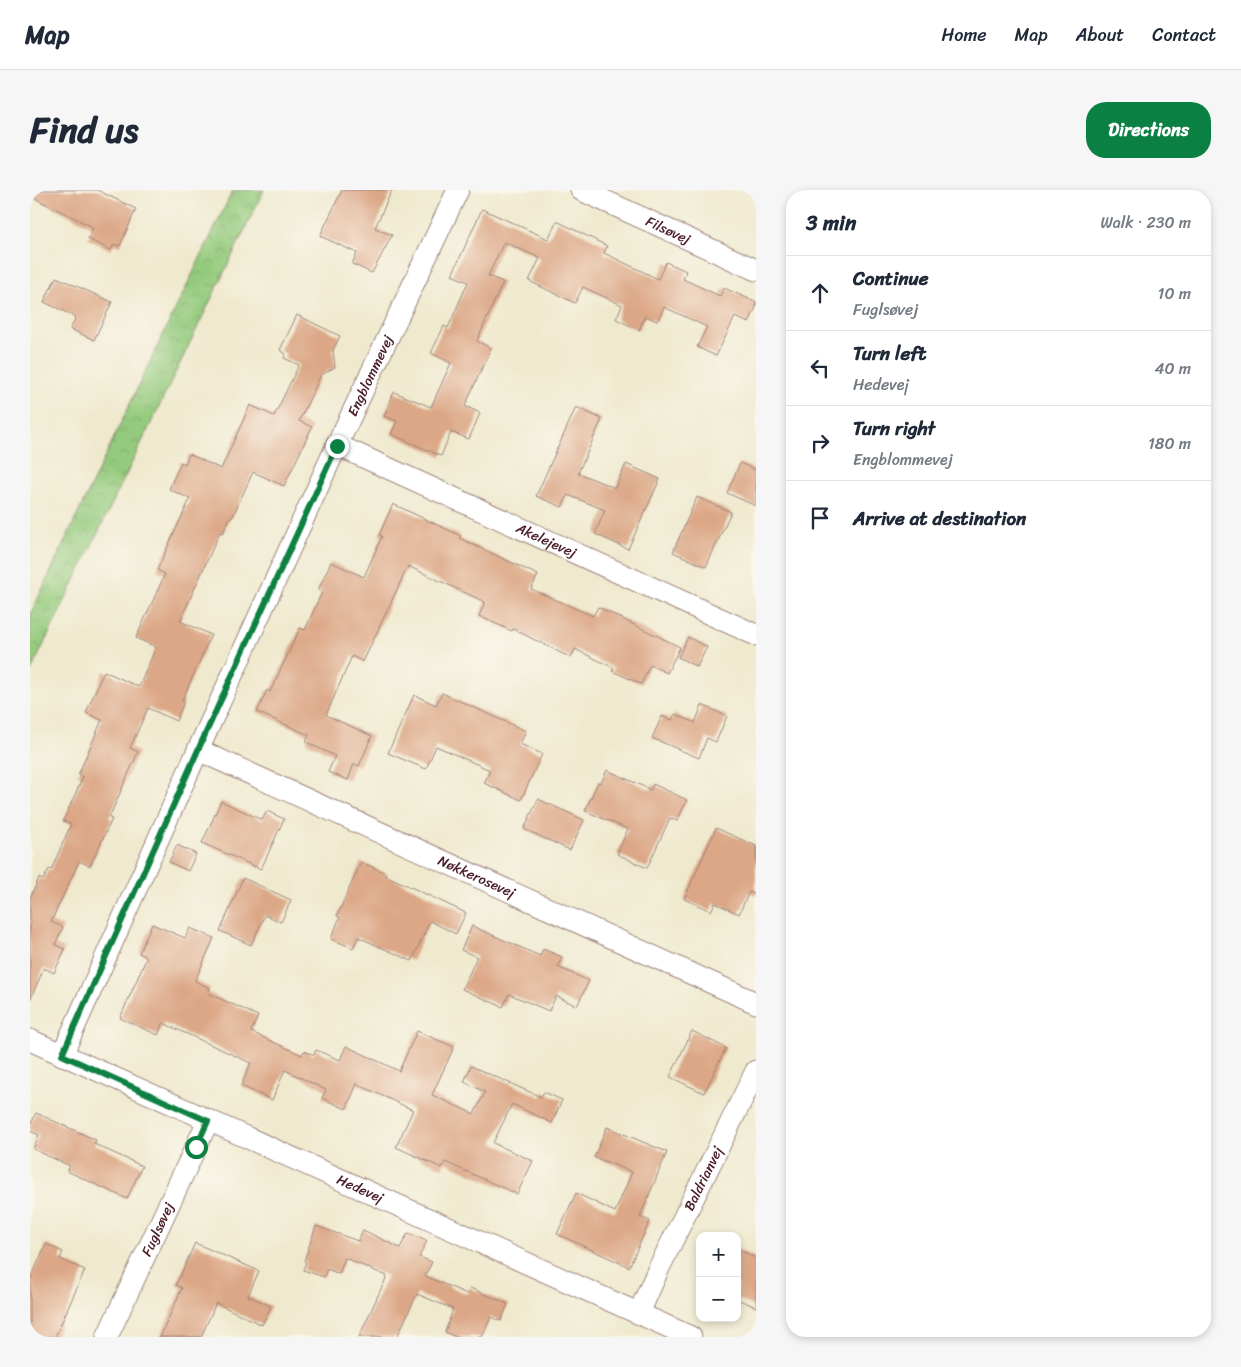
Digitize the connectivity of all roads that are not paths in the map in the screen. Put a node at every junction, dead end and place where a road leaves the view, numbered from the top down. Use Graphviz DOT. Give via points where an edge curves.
graph roads {
  1 [pos="458,190"];
  2 [pos="581,190"];
  3 [pos="756,270"];
  4 [pos="337,446"];
  5 [pos="756,635"];
  6 [pos="198,750"];
  7 [pos="756,1003"];
  8 [pos="30,1040"];
  9 [pos="62,1055"];
  10 [pos="756,1071"];
  11 [pos="208,1121"];
  12 [pos="639,1313"];
  13 [pos="107,1337"];
  14 [pos="691,1337"];
  1 -- 4 [label="street, Engblommevej"];
  2 -- 3 [label="street, Filsøvej"];
  4 -- 5 [label="street, Akelejevej"];
  4 -- 6 [label="street, Engblommevej"];
  6 -- 7 [label="street, Nøkkerosevej"];
  6 -- 9 [label="street, Engblommevej"];
  8 -- 9 [label="street, Hedevej"];
  9 -- 11 [label="street, Hedevej"];
  10 -- 12 [label="street, Baldrianvej"];
  11 -- 12 [label="street, Hedevej"];
  11 -- 13 [label="street, Fuglsøvej"];
  12 -- 14 [label="street, Hedevej"];
}
